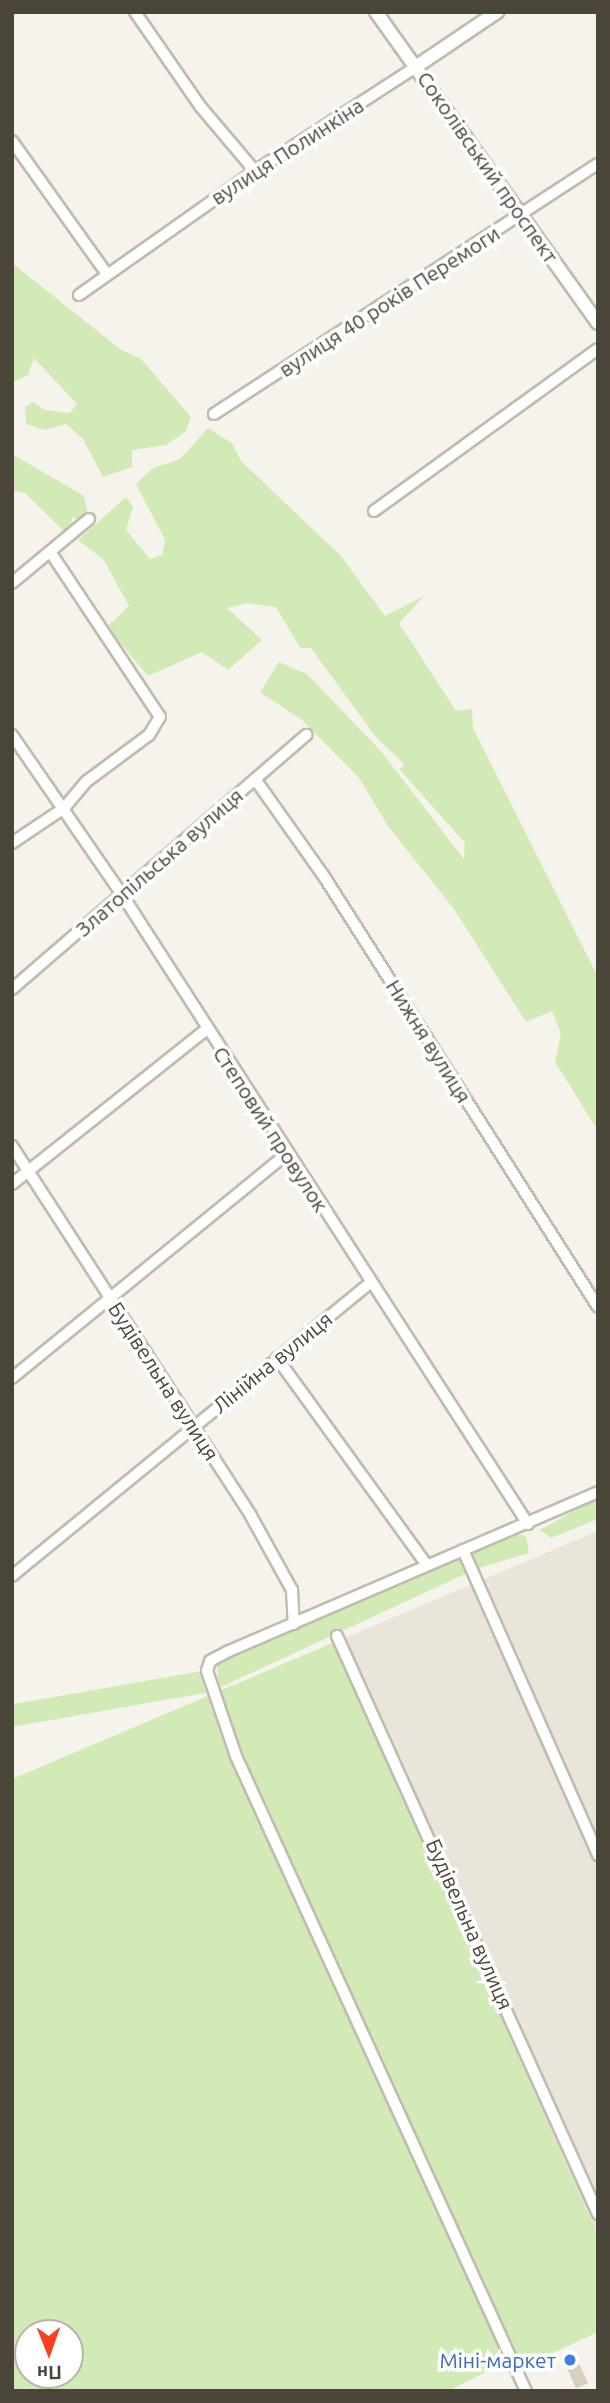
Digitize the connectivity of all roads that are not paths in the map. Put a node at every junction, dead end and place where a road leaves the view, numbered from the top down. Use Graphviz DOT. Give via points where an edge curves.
graph roads {
  1 [pos="135,12"];
  2 [pos="376,12"];
  3 [pos="497,12"];
  4 [pos="417,66"];
  5 [pos="12,141"];
  6 [pos="598,164"];
  7 [pos="255,171"];
  8 [pos="522,216"];
  9 [pos="107,274"];
  10 [pos="79,295"];
  11 [pos="598,323"];
  12 [pos="598,349"];
  13 [pos="214,414"];
  14 [pos="373,511"];
  15 [pos="89,519"];
  16 [pos="51,554"];
  17 [pos="12,583"];
  18 [pos="12,735"];
  19 [pos="306,735"];
  20 [pos="255,779"];
  21 [pos="64,808"];
  22 [pos="12,843"];
  23 [pos="121,893"];
  24 [pos="12,989"];
  25 [pos="207,1029"];
  26 [pos="12,1146"];
  27 [pos="287,1154"];
  28 [pos="28,1171"];
  29 [pos="12,1184"];
  30 [pos="370,1283"];
  31 [pos="110,1298"];
  32 [pos="598,1307"];
  33 [pos="277,1358"];
  34 [pos="12,1378"];
  35 [pos="194,1425"];
  36 [pos="598,1492"];
  37 [pos="528,1524"];
  38 [pos="463,1550"];
  39 [pos="427,1566"];
  40 [pos="12,1576"];
  41 [pos="294,1623"];
  42 [pos="337,1636"];
  43 [pos="598,1855"];
  44 [pos="598,2214"];
  45 [pos="526,2391"];
  1 -- 7 [label="street" via="200,106"];
  2 -- 4 [label="street, Соколівський проспект"];
  3 -- 4 [label="street, вулиця Полинкіна"];
  4 -- 7 [label="street, вулиця Полинкіна"];
  4 -- 8 [label="street, Соколівський проспект"];
  5 -- 9 [label="street"];
  6 -- 8 [label="street, вулиця 40 років Перемоги"];
  7 -- 9 [label="street, вулиця Полинкіна"];
  8 -- 11 [label="street, Соколівський проспект"];
  8 -- 13 [label="street, вулиця 40 років Перемоги"];
  9 -- 10 [label="street, вулиця Полинкіна"];
  12 -- 14 [label="street"];
  15 -- 16 [label="street"];
  16 -- 17 [label="street"];
  16 -- 21 [label="street" via="160,717 149,735 87,781"];
  18 -- 21 [label="street, Степовий провулок"];
  19 -- 20 [label="street, Златопільська вулиця"];
  20 -- 23 [label="street, Златопільська вулиця"];
  20 -- 32 [label="street, Нижня вулиця" via="340,900"];
  21 -- 22 [label="street"];
  21 -- 23 [label="street, Степовий провулок"];
  23 -- 24 [label="street, Златопільська вулиця"];
  23 -- 25 [label="street, Степовий провулок"];
  25 -- 27 [label="street, Степовий провулок"];
  25 -- 28 [label="street"];
  26 -- 28 [label="street, Будівельна вулиця"];
  27 -- 30 [label="street, Степовий провулок"];
  27 -- 31 [label="street"];
  28 -- 29 [label="street"];
  28 -- 31 [label="street, Будівельна вулиця"];
  30 -- 33 [label="street, Лінійна вулиця"];
  30 -- 37 [label="street, Степовий провулок"];
  31 -- 34 [label="street"];
  31 -- 35 [label="street, Будівельна вулиця"];
  33 -- 35 [label="street, Лінійна вулиця"];
  33 -- 39 [label="street"];
  35 -- 40 [label="street, Лінійна вулиця"];
  35 -- 41 [label="street, Будівельна вулиця" via="292,1590"];
  36 -- 37 [label="street"];
  37 -- 38 [label="street"];
  38 -- 39 [label="street"];
  38 -- 43 [label="street"];
  39 -- 41 [label="street"];
  41 -- 45 [label="street" via="211,1661 207,1671 215,1702"];
  42 -- 44 [label="street, Будівельна вулиця"];
}
